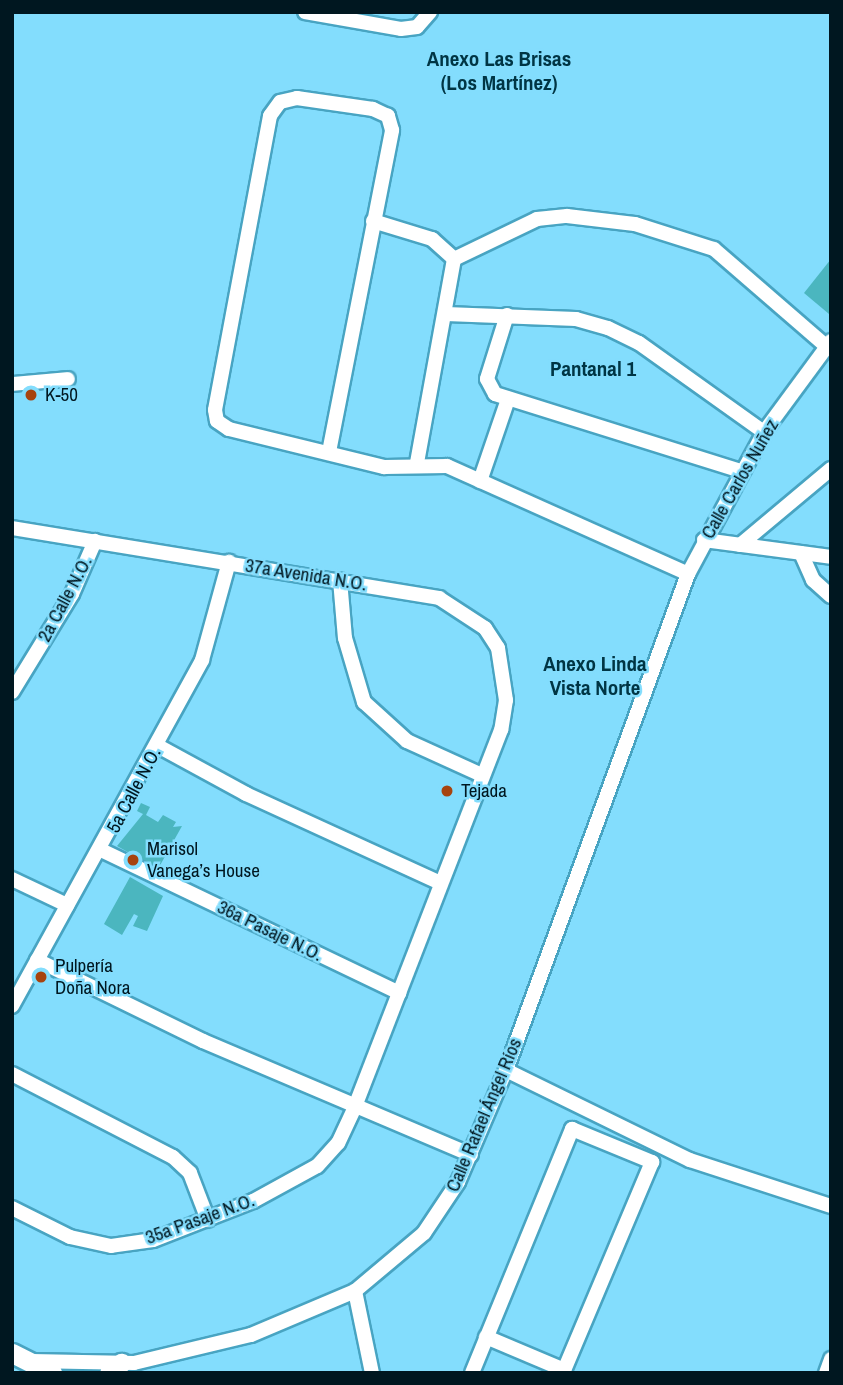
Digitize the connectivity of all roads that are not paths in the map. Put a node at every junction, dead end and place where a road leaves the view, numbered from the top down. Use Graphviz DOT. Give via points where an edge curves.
graph roads {
  1 [pos="306,12"];
  2 [pos="430,12"];
  3 [pos="373,221"];
  4 [pos="454,260"];
  5 [pos="446,314"];
  6 [pos="507,315"];
  7 [pos="828,343"];
  8 [pos="68,379"];
  9 [pos="12,384"];
  10 [pos="508,399"];
  11 [pos="764,432"];
  12 [pos="329,452"];
  13 [pos="417,463"];
  14 [pos="831,469"];
  15 [pos="741,471"];
  16 [pos="480,481"];
  17 [pos="12,528"];
  18 [pos="704,540"];
  19 [pos="94,541"];
  20 [pos="740,545"];
  21 [pos="801,553"];
  22 [pos="831,557"];
  23 [pos="229,562"];
  24 [pos="688,574"];
  25 [pos="340,580"];
  26 [pos="831,596"];
  27 [pos="667,627"];
  28 [pos="12,692"];
  29 [pos="158,746"];
  30 [pos="482,775"];
  31 [pos="101,850"];
  32 [pos="12,879"];
  33 [pos="440,883"];
  34 [pos="67,905"];
  35 [pos="37,960"];
  36 [pos="400,993"];
  37 [pos="12,1006"];
  38 [pos="506,1070"];
  39 [pos="12,1073"];
  40 [pos="355,1107"];
  41 [pos="471,1155"];
  42 [pos="831,1206"];
  43 [pos="12,1208"];
  44 [pos="208,1220"];
  45 [pos="355,1291"];
  46 [pos="486,1337"];
  47 [pos="20,1357"];
  48 [pos="831,1359"];
  49 [pos="115,1368"];
  50 [pos="564,1371"];
  51 [pos="52,1373"];
  52 [pos="372,1373"];
  53 [pos="472,1373"];
  54 [pos="827,1373"];
  1 -- 2 [label="street" via="401,29 417,27"];
  3 -- 4 [label="street" via="432,239"];
  3 -- 12 [label="street"];
  3 -- 12 [label="street" via="392,130 388,116 297,98 280,102 270,116 215,410 217,421 229,429"];
  4 -- 5 [label="street"];
  4 -- 7 [label="street" via="537,219 567,216 635,224 713,249"];
  5 -- 6 [label="street"];
  5 -- 13 [label="street"];
  6 -- 10 [label="street" via="487,379 495,394"];
  6 -- 11 [label="street" via="576,319 608,328 639,343"];
  7 -- 11 [label="street, Calle Carlos Nuñez"];
  8 -- 9 [label="street"];
  10 -- 15 [label="street"];
  10 -- 16 [label="street"];
  11 -- 15 [label="street, Calle Carlos Nuñez"];
  12 -- 13 [label="street" via="384,467"];
  13 -- 16 [label="street" via="447,466"];
  14 -- 20 [label="street"];
  15 -- 18 [label="street, Calle Carlos Nuñez"];
  16 -- 24 [label="street"];
  17 -- 19 [label="street, 37a Avenida N.O."];
  18 -- 20 [label="street"];
  18 -- 24 [label="street, Calle Carlos Nuñez"];
  19 -- 23 [label="street, 37a Avenida N.O."];
  19 -- 28 [label="street, 2a Calle N.O." via="72,594"];
  20 -- 21 [label="street"];
  21 -- 22 [label="street"];
  21 -- 26 [label="street" via="813,580"];
  23 -- 25 [label="street, 37a Avenida N.O."];
  23 -- 29 [label="street, 5a Calle N.O." via="202,660"];
  24 -- 27 [label="street, Calle Carlos Nuñez"];
  25 -- 30 [label="street" via="345,638 364,702 407,741"];
  25 -- 30 [label="street, 37a Avenida N.O." via="439,598 485,628 505,674 500,730"];
  27 -- 38 [label="street, Calle Rafael Ángel Ríos"];
  29 -- 31 [label="street, 5a Calle N.O."];
  29 -- 33 [label="street" via="247,794"];
  30 -- 33 [label="street, 37a Avenida N.O."];
  31 -- 34 [label="street, 5a Calle N.O."];
  31 -- 36 [label="street, 36a Pasaje N.O."];
  32 -- 34 [label="street"];
  33 -- 36 [label="street, 35a Pasaje N.O."];
  34 -- 35 [label="street, 5a Calle N.O."];
  35 -- 37 [label="street, 5a Calle N.O."];
  35 -- 40 [label="street"];
  36 -- 40 [label="street, 35a Pasaje N.O."];
  38 -- 41 [label="street, Calle Rafael Ángel Ríos"];
  38 -- 42 [label="street" via="691,1160"];
  39 -- 44 [label="street" via="173,1157 190,1173"];
  40 -- 41 [label="street"];
  40 -- 44 [label="street, 35a Pasaje N.O." via="338,1143 317,1166"];
  41 -- 45 [label="street, Calle Rafael Ángel Ríos" via="424,1233"];
  43 -- 44 [label="street, 35a Pasaje N.O." via="70,1237 111,1246 153,1240"];
  45 -- 49 [label="street, Calle Rafael Ángel Ríos" via="251,1335"];
  45 -- 52 [label="street"];
  46 -- 50 [label="street"];
  46 -- 50 [label="street" via="572,1129 641,1157 652,1162"];
  46 -- 53 [label="street"];
  47 -- 49 [label="street, Calle Rafael Ángel Ríos"];
  47 -- 51 [label="main road"];
  48 -- 54 [label="street"];
}
